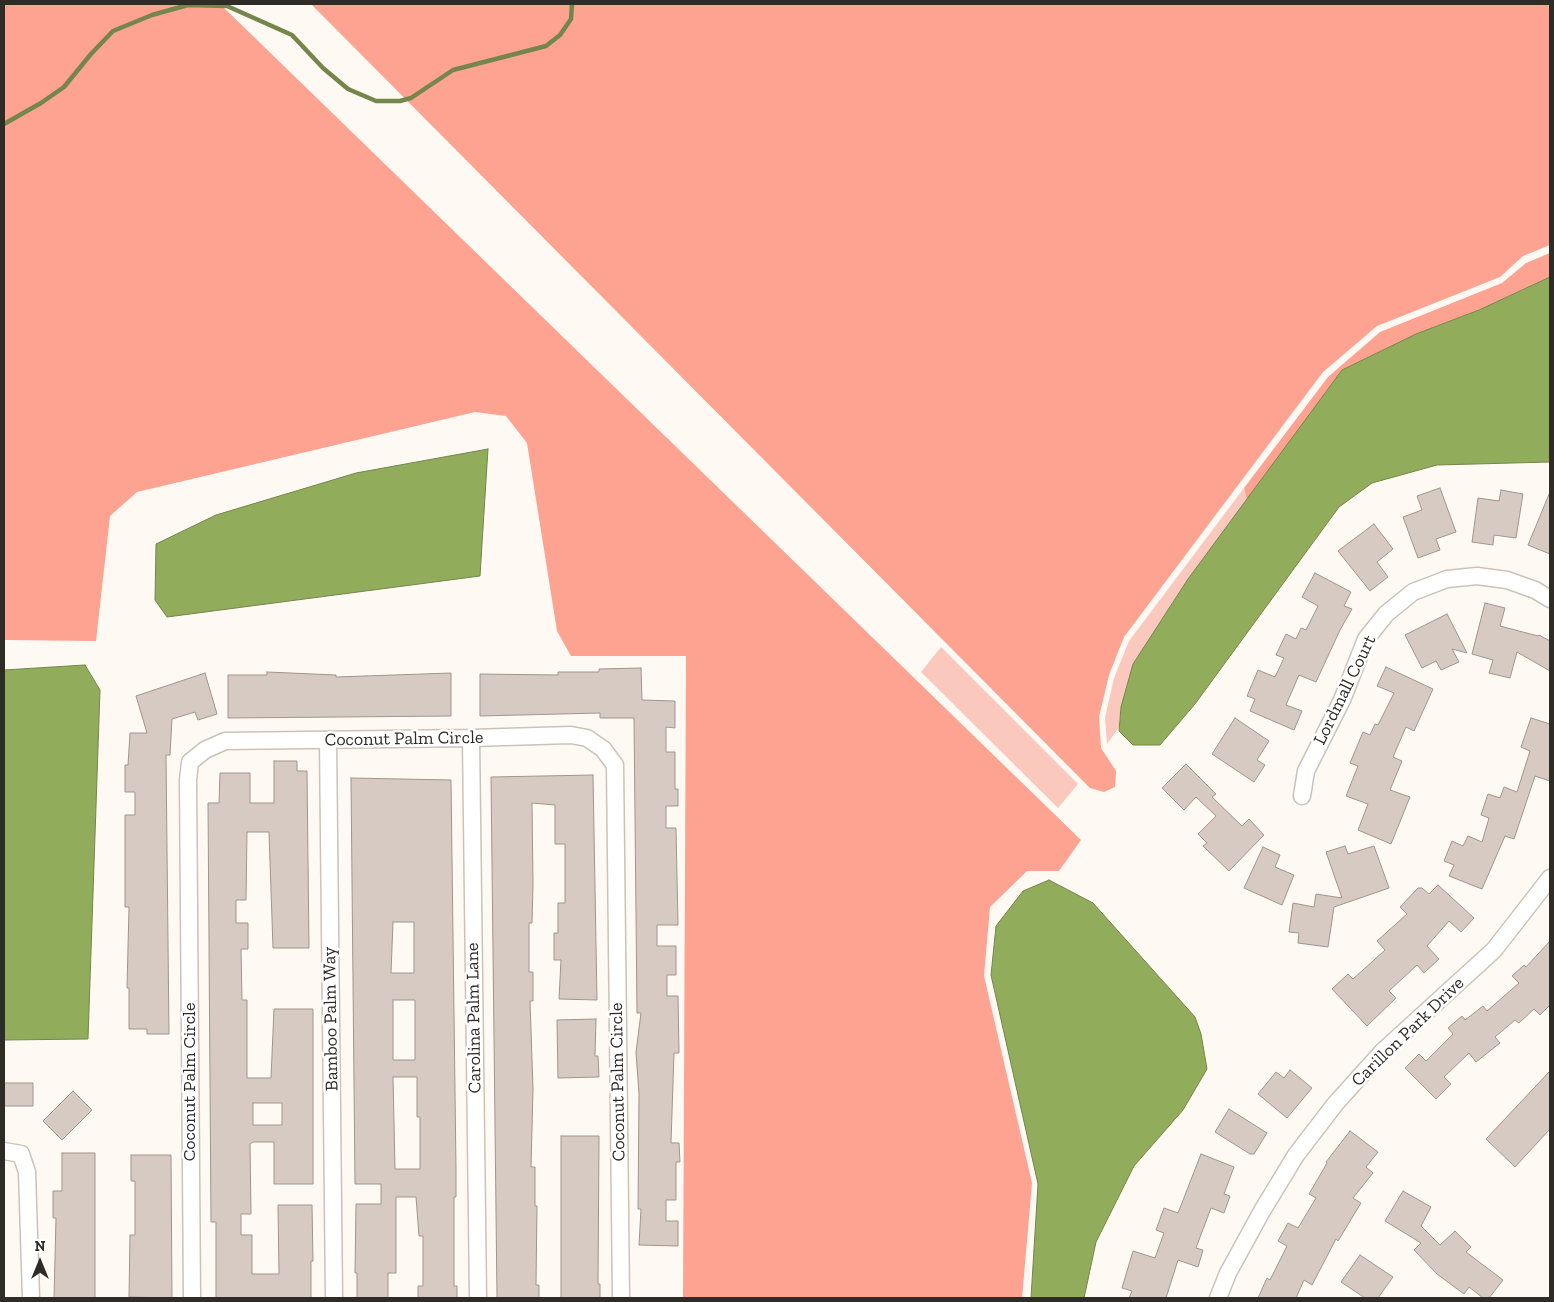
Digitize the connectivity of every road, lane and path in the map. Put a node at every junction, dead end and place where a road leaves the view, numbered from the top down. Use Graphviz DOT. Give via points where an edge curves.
graph roads {
  1 [pos="1550,600"];
  2 [pos="471,738"];
  3 [pos="328,740"];
  4 [pos="1302,796"];
  5 [pos="1550,878"];
  6 [pos="4,1151"];
  7 [pos="31,1298"];
  8 [pos="192,1298"];
  9 [pos="334,1298"];
  10 [pos="478,1298"];
  11 [pos="621,1298"];
  12 [pos="1218,1298"];
  1 -- 4 [label="street, Lordmall Court" via="1535,590 1507,580 1477,576 1447,579 1413,592 1386,614 1366,639 1342,700 1306,771"];
  2 -- 3 [label="street, Coconut Palm Circle"];
  2 -- 10 [label="street, Carolina Palm Lane"];
  2 -- 11 [label="street, Coconut Palm Circle" via="571,735 587,738 615,765"];
  3 -- 8 [label="street, Coconut Palm Circle" via="225,741 205,750 190,762"];
  3 -- 9 [label="street, Bamboo Palm Way"];
  5 -- 12 [label="street, Carillon Park Drive" via="1494,950 1382,1052 1336,1103 1296,1155 1262,1211"];
  6 -- 7 [label="street" via="21,1154 28,1172"];
}
